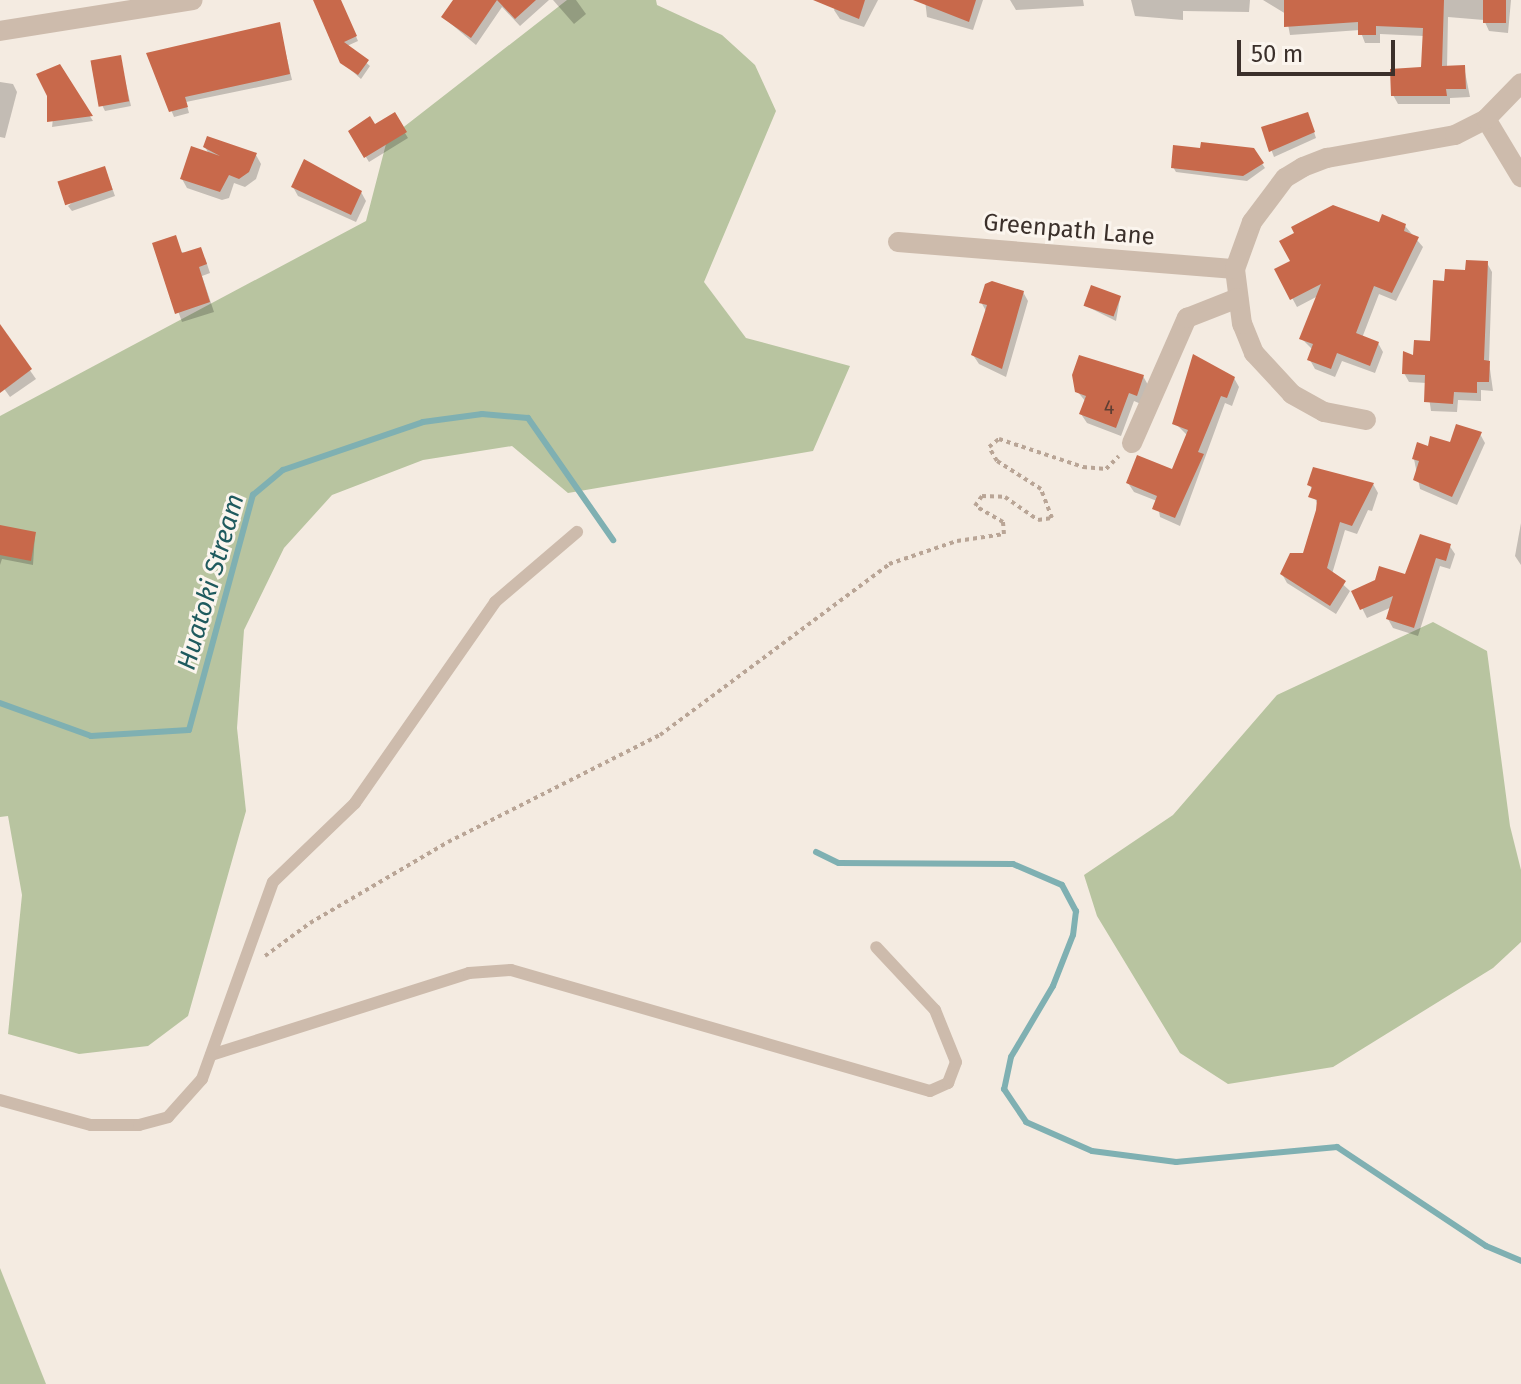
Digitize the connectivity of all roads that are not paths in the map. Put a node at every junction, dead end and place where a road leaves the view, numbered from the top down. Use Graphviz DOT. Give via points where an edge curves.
graph roads {
  1 [pos="193,0"];
  2 [pos="0,31"];
  3 [pos="1521,83"];
  4 [pos="1486,119"];
  5 [pos="1521,177"];
  6 [pos="898,242"];
  7 [pos="1235,269"];
  8 [pos="1238,298"];
  9 [pos="1366,420"];
  10 [pos="1132,443"];
  11 [pos="577,532"];
  12 [pos="876,947"];
  13 [pos="211,1055"];
  14 [pos="0,1100"];
  1 -- 2 [label="street"];
  3 -- 4 [label="street"];
  4 -- 5 [label="street"];
  4 -- 7 [label="street" via="1455,135 1327,158 1285,178 1252,222"];
  6 -- 7 [label="street, Greenpath Lane"];
  7 -- 8 [label="street"];
  8 -- 9 [label="street" via="1242,324 1267,371 1324,412"];
  8 -- 10 [label="street" via="1187,318"];
  11 -- 13 [label="lane" via="495,602 355,803 273,882"];
  12 -- 13 [label="lane" via="935,1010 956,1062 948,1083 930,1091 511,970 469,973"];
  13 -- 14 [label="lane" via="202,1079 168,1117 139,1125 91,1125"];
}
